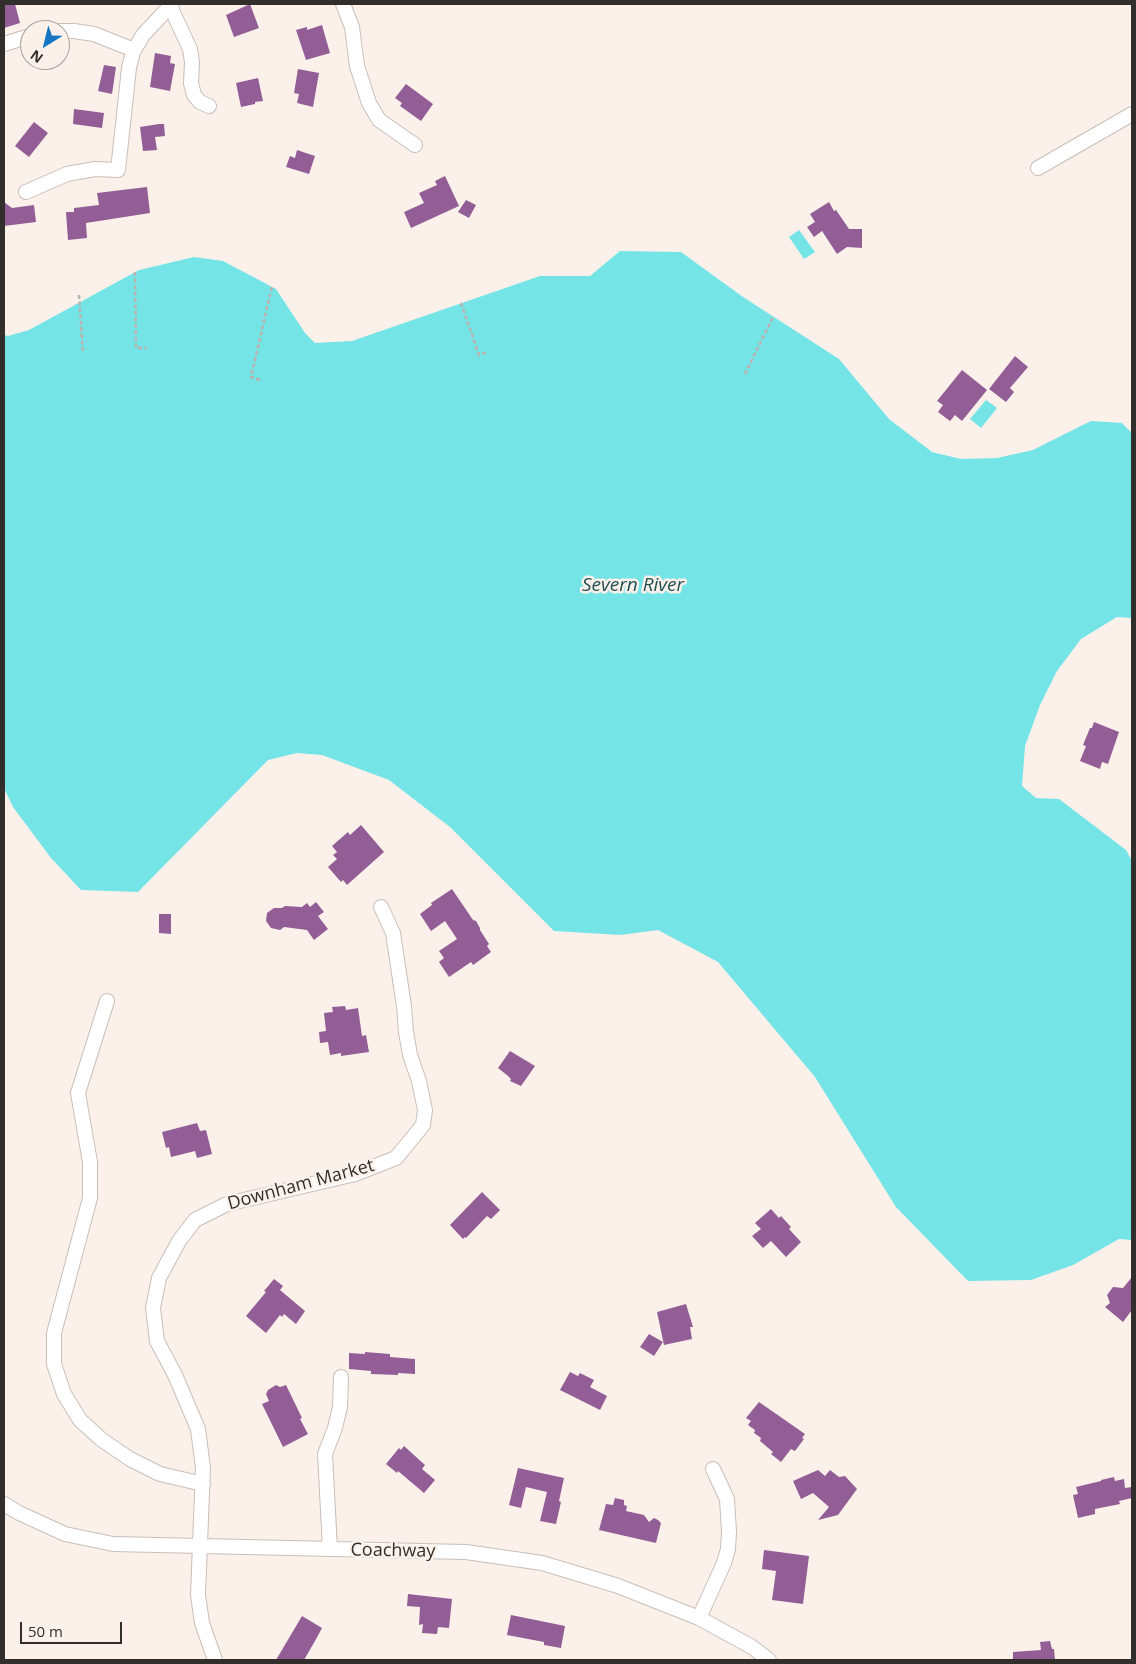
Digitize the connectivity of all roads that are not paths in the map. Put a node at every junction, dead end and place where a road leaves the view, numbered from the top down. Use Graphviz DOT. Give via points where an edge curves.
graph roads {
  1 [pos="344,4"];
  2 [pos="171,5"];
  3 [pos="70,31"];
  4 [pos="20,39"];
  5 [pos="4,44"];
  6 [pos="134,50"];
  7 [pos="209,106"];
  8 [pos="1132,114"];
  9 [pos="414,145"];
  10 [pos="1038,168"];
  11 [pos="26,192"];
  12 [pos="381,907"];
  13 [pos="107,1001"];
  14 [pos="341,1377"];
  15 [pos="713,1469"];
  16 [pos="202,1484"];
  17 [pos="4,1504"];
  18 [pos="200,1546"];
  19 [pos="330,1549"];
  20 [pos="699,1618"];
  21 [pos="215,1660"];
  22 [pos="769,1660"];
  1 -- 9 [label="street" via="352,27 357,66 369,102 379,120"];
  2 -- 6 [label="street" via="143,35"];
  2 -- 7 [label="street" via="190,49 194,95"];
  3 -- 6 [label="street" via="94,34"];
  4 -- 5 [label="street"];
  6 -- 11 [label="street" via="129,68 118,170 95,169 67,174"];
  8 -- 10 [label="street"];
  12 -- 16 [label="street, Downham Market" via="393,933 410,1055 425,1110 423,1124 396,1158 355,1174 227,1204 195,1220 179,1241 159,1278 153,1308 157,1341 198,1429"];
  13 -- 16 [label="street" via="78,1093 90,1162 90,1198 54,1333 54,1364 64,1394 80,1420 102,1440 160,1474"];
  14 -- 19 [label="street" via="340,1407 325,1454"];
  15 -- 20 [label="street" via="727,1499 728,1549"];
  16 -- 18 [label="street, Downham Market"];
  17 -- 18 [label="street, Coachway" via="65,1534 113,1544"];
  18 -- 19 [label="street, Coachway"];
  18 -- 21 [label="street, Downham Market" via="198,1595 202,1624"];
  19 -- 20 [label="street, Coachway" via="466,1552 542,1563 618,1586"];
  20 -- 22 [label="street, Coachway"];
}
